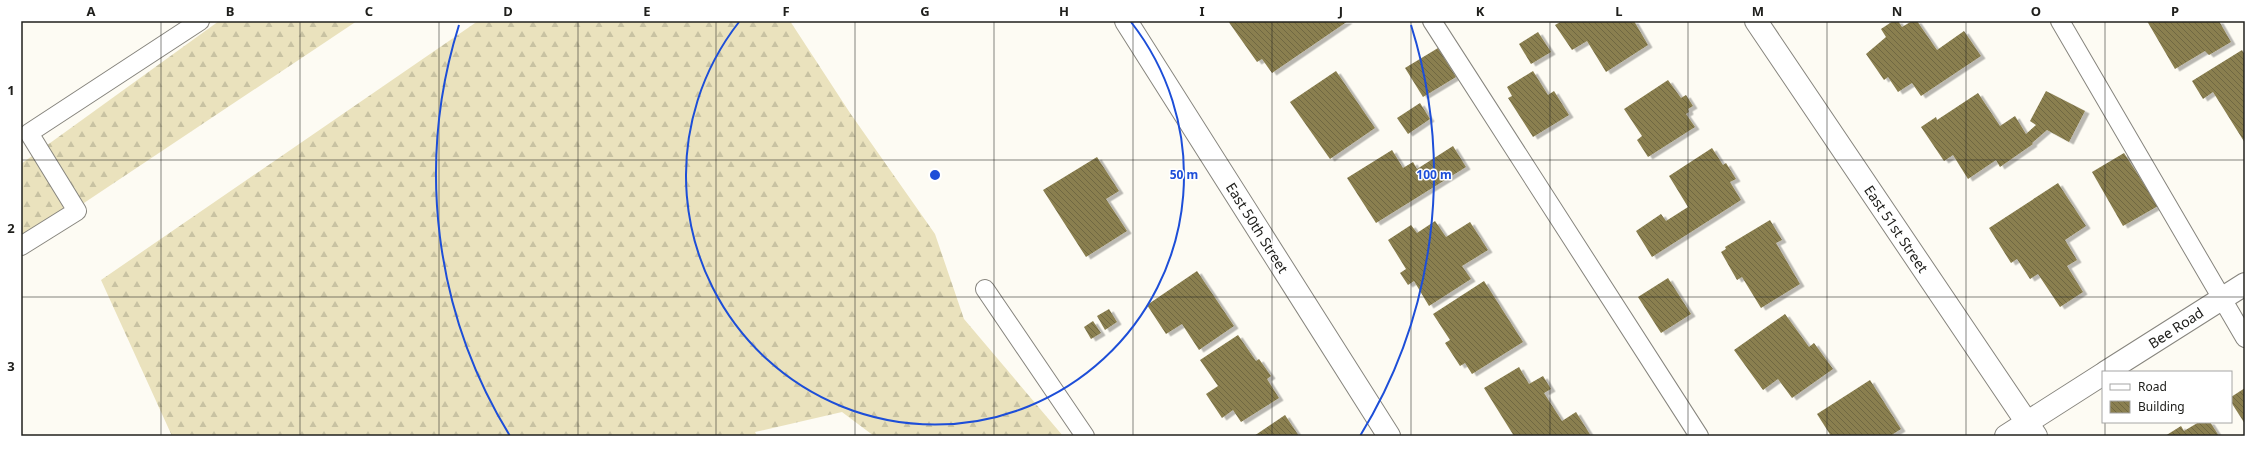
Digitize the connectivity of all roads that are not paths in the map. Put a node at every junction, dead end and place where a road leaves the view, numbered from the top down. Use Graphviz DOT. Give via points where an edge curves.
graph roads {
  1 [pos="200,21"];
  2 [pos="1126,21"];
  3 [pos="1432,21"];
  4 [pos="1756,21"];
  5 [pos="2060,21"];
  6 [pos="24,130"];
  7 [pos="21,246"];
  8 [pos="2245,284"];
  9 [pos="985,289"];
  10 [pos="2221,299"];
  11 [pos="2245,338"];
  12 [pos="2108,371"];
  13 [pos="2102,375"];
  14 [pos="2031,429"];
  15 [pos="1085,436"];
  16 [pos="1388,436"];
  17 [pos="1699,436"];
  18 [pos="2006,436"];
  1 -- 6 [label="lane"];
  2 -- 16 [label="street, East 50th Street"];
  3 -- 17 [label="lane"];
  4 -- 14 [label="street, East 51st Street"];
  5 -- 10 [label="lane"];
  6 -- 7 [label="lane" via="77,211"];
  8 -- 10 [label="street, Bee Road"];
  9 -- 15 [label="lane"];
  10 -- 11 [label="lane"];
  10 -- 12 [label="street, Bee Road"];
  13 -- 14 [label="street"];
  14 -- 18 [label="street"];
}
